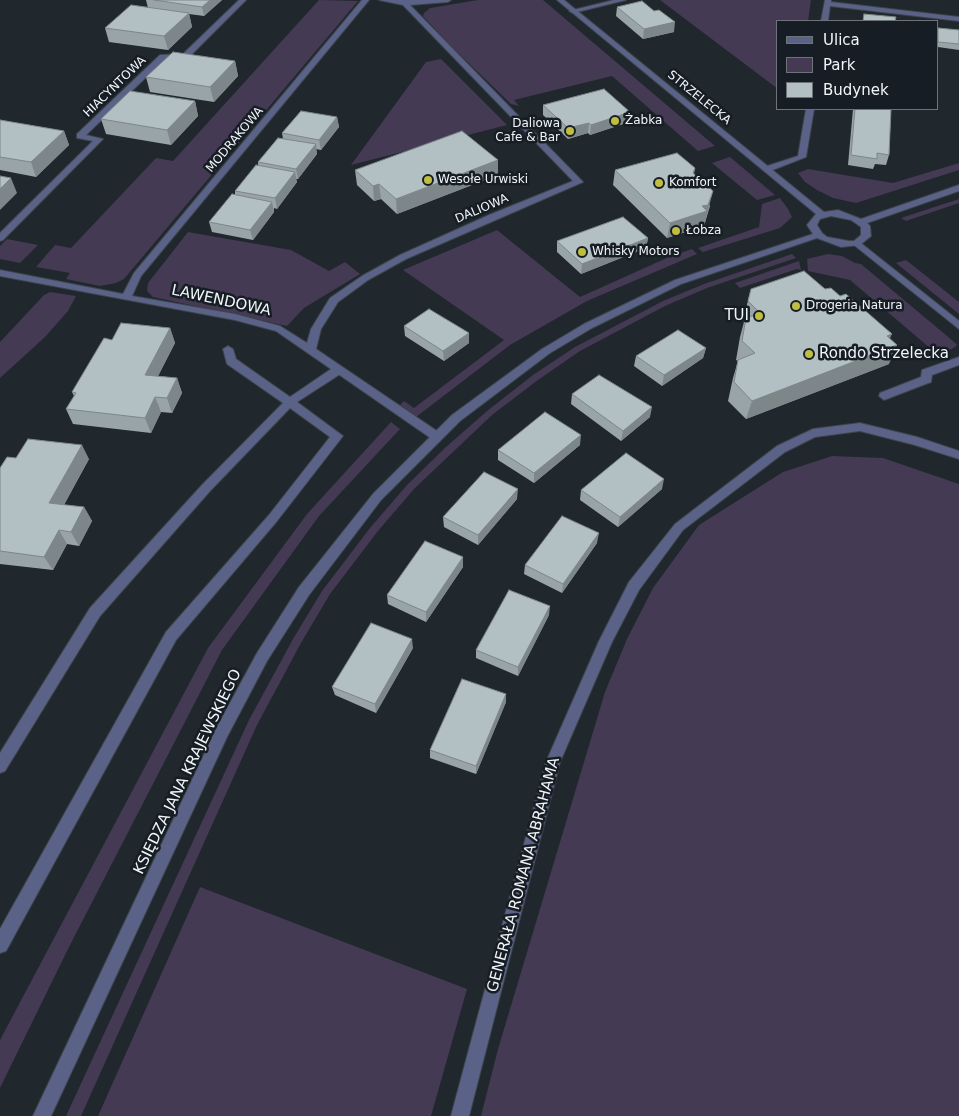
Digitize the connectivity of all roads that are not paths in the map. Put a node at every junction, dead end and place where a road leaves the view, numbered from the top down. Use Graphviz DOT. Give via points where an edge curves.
graph roads {
  1 [pos="243,0"];
  2 [pos="366,0"];
  3 [pos="382,0"];
  4 [pos="448,0"];
  5 [pos="560,0"];
  6 [pos="623,0"];
  7 [pos="828,2"];
  8 [pos="405,3"];
  9 [pos="573,11"];
  10 [pos="959,19"];
  11 [pos="824,20"];
  12 [pos="810,110"];
  13 [pos="767,169"];
  14 [pos="959,188"];
  15 [pos="822,215"];
  16 [pos="861,222"];
  17 [pos="818,235"];
  18 [pos="0,238"];
  19 [pos="857,243"];
  20 [pos="0,273"];
  21 [pos="126,298"];
  22 [pos="959,326"];
  23 [pos="228,349"];
  24 [pos="310,351"];
  25 [pos="959,361"];
  26 [pos="338,370"];
  27 [pos="884,396"];
  28 [pos="290,402"];
  29 [pos="436,436"];
  30 [pos="959,455"];
  31 [pos="0,766"];
  32 [pos="0,945"];
  33 [pos="42,1116"];
  34 [pos="460,1116"];
  1 -- 18 [label="street, HIACYNTOWA" via="185,56 163,57 80,136 99,139"];
  2 -- 21 [label="street, MODRAKOWA" via="137,275"];
  3 -- 8 [label="street"];
  4 -- 8 [label="street"];
  5 -- 9 [label="street, STRZELECKA"];
  6 -- 9 [label="street"];
  7 -- 10 [label="street"];
  7 -- 11 [label="street"];
  8 -- 24 [label="street, DALIOWA" via="579,182 430,245 365,278 334,300 316,329"];
  9 -- 13 [label="street, STRZELECKA"];
  12 -- 13 [label="street" via="802,157"];
  13 -- 15 [label="street, STRZELECKA"];
  14 -- 16 [label="street"];
  15 -- 16 [label="street" via="838,213"];
  15 -- 17 [label="street" via="812,226"];
  16 -- 19 [label="street" via="867,231"];
  17 -- 19 [label="street" via="841,244"];
  17 -- 29 [label="street, KSIĘDZA JANA KRAJEWSKIEGO" via="678,282 588,326 546,351"];
  19 -- 22 [label="street"];
  20 -- 21 [label="street, LAWENDOWA"];
  21 -- 24 [label="street, LAWENDOWA" via="253,322 280,330"];
  23 -- 28 [label="street" via="231,361"];
  24 -- 26 [label="street, LAWENDOWA"];
  25 -- 27 [label="street" via="926,372 926,379"];
  26 -- 28 [label="street"];
  26 -- 29 [label="street, LAWENDOWA"];
  28 -- 31 [label="street" via="206,488 95,612"];
  28 -- 32 [label="street" via="337,436 273,518 171,636"];
  29 -- 33 [label="street, KSIĘDZA JANA KRAJEWSKIEGO" via="377,496 345,536 304,591 262,657 222,732"];
  30 -- 34 [label="street, GENERAŁA ROMANA ABRAHAMA" via="918,440 860,427 813,433 781,449 673,534 630,594 553,762"];
}
